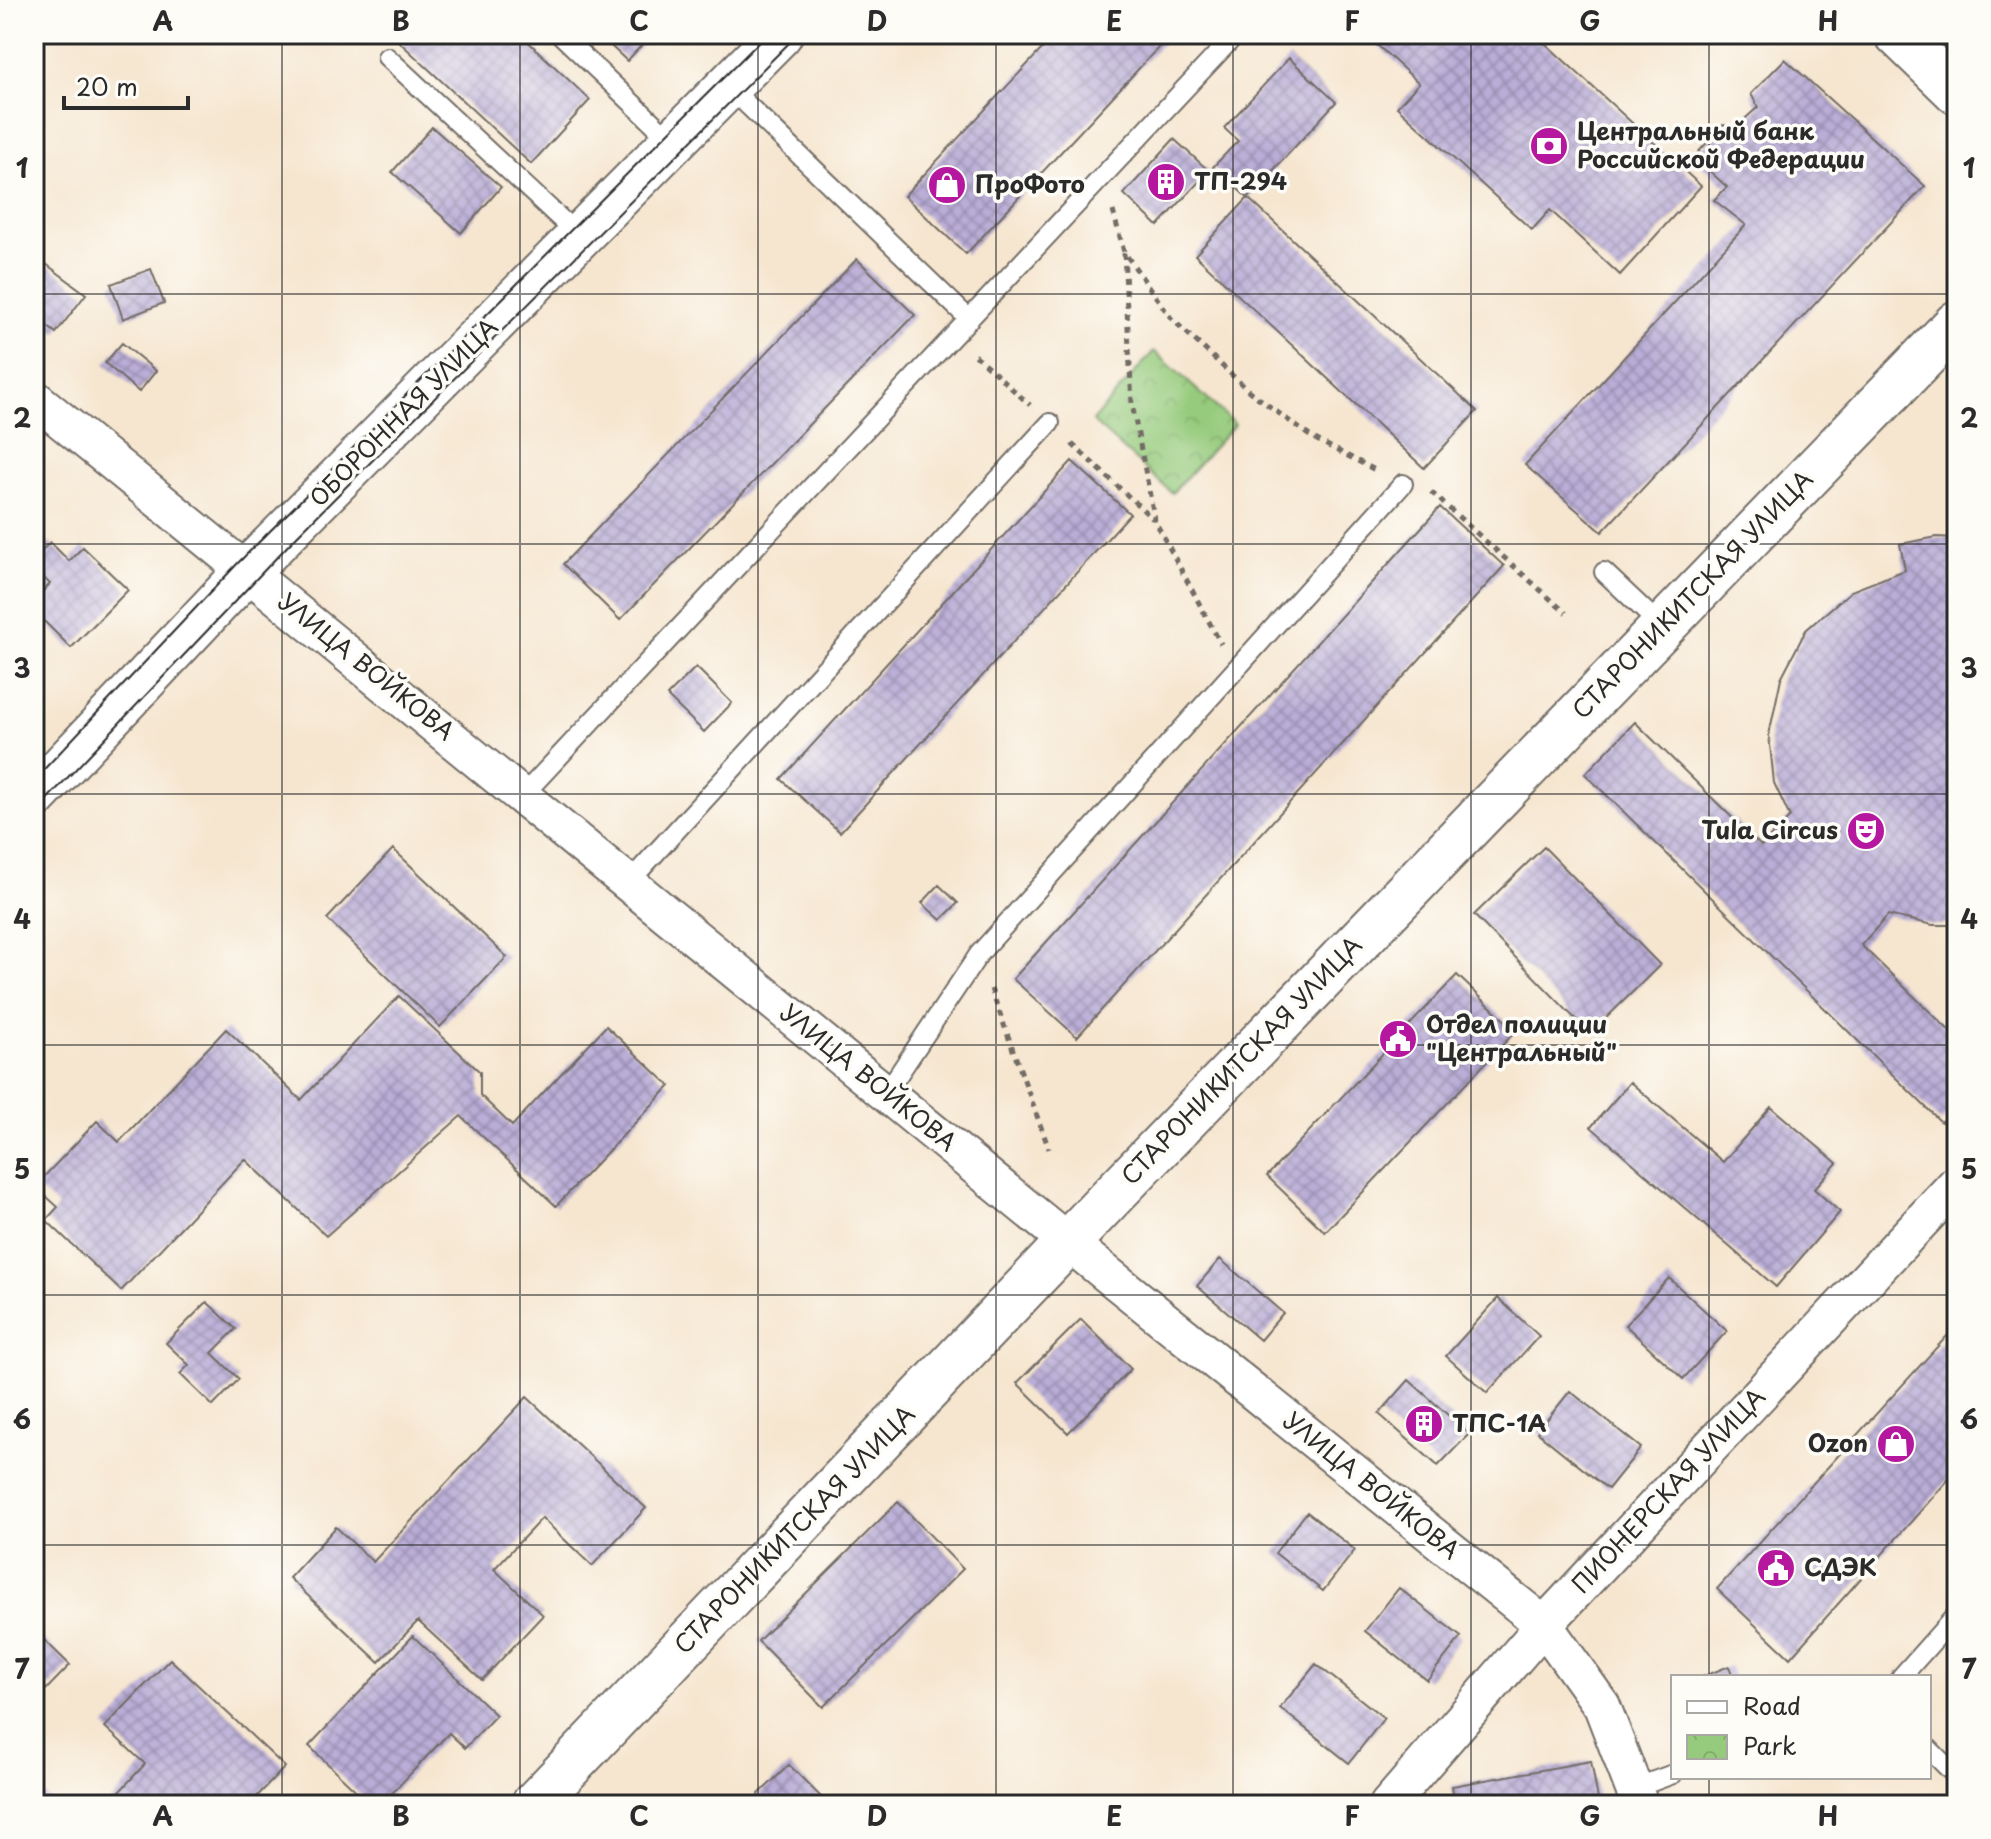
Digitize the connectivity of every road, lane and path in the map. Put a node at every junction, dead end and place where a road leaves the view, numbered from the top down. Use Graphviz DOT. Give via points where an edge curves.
graph roads {
  1 [pos="560,34"];
  2 [pos="780,34"];
  3 [pos="1236,34"];
  4 [pos="1897,34"];
  5 [pos="387,57"];
  6 [pos="728,86"];
  7 [pos="1957,92"];
  8 [pos="673,142"];
  9 [pos="1113,202"];
  10 [pos="579,236"];
  11 [pos="1124,252"];
  12 [pos="969,319"];
  13 [pos="1957,323"];
  14 [pos="34,398"];
  15 [pos="1050,423"];
  16 [pos="1403,484"];
  17 [pos="248,570"];
  18 [pos="1604,572"];
  19 [pos="1566,613"];
  20 [pos="1662,627"];
  21 [pos="1235,670"];
  22 [pos="523,795"];
  23 [pos="34,797"];
  24 [pos="628,883"];
  25 [pos="979,954"];
  26 [pos="886,1093"];
  27 [pos="1049,1149"];
  28 [pos="1957,1183"];
  29 [pos="1068,1242"];
  30 [pos="1957,1614"];
  31 [pos="1544,1625"];
  32 [pos="1903,1675"];
  33 [pos="1931,1751"];
  34 [pos="1671,1775"];
  35 [pos="1957,1777"];
  36 [pos="1638,1796"];
  37 [pos="533,1805"];
  38 [pos="1388,1805"];
  1 -- 8 [label="lane"];
  2 -- 6 [label="main road, ОБОРОННАЯ УЛИЦА"];
  3 -- 12 [label="lane"];
  4 -- 7 [label="main road"];
  5 -- 10 [label="lane"];
  6 -- 8 [label="main road, ОБОРОННАЯ УЛИЦА"];
  6 -- 12 [label="lane"];
  8 -- 10 [label="main road, ОБОРОННАЯ УЛИЦА"];
  9 -- 11 [label="path"];
  10 -- 17 [label="main road, ОБОРОННАЯ УЛИЦА"];
  11 -- 16 [label="path" via="1171,318 1249,391 1311,437"];
  11 -- 21 [label="path" via="1132,404 1155,521"];
  12 -- 22 [label="lane"];
  13 -- 20 [label="main road, СТАРОНИКИТСКАЯ УЛИЦА"];
  14 -- 17 [label="street, УЛИЦА ВОЙКОВА"];
  15 -- 24 [label="lane"];
  16 -- 19 [label="path" via="1430,492"];
  16 -- 21 [label="lane"];
  17 -- 22 [label="street, УЛИЦА ВОЙКОВА"];
  17 -- 23 [label="main road, ОБОРОННАЯ УЛИЦА"];
  18 -- 20 [label="lane"];
  20 -- 29 [label="main road, СТАРОНИКИТСКАЯ УЛИЦА"];
  21 -- 25 [label="lane"];
  22 -- 24 [label="street, УЛИЦА ВОЙКОВА"];
  24 -- 26 [label="street, УЛИЦА ВОЙКОВА"];
  25 -- 26 [label="lane"];
  25 -- 27 [label="path"];
  26 -- 29 [label="street, УЛИЦА ВОЙКОВА"];
  28 -- 31 [label="street, ПИОНЕРСКАЯ УЛИЦА"];
  29 -- 31 [label="street, УЛИЦА ВОЙКОВА"];
  29 -- 37 [label="main road, СТАРОНИКИТСКАЯ УЛИЦА"];
  30 -- 32 [label="lane"];
  31 -- 36 [label="street, УЛИЦА ВОЙКОВА" via="1602,1706"];
  31 -- 38 [label="street, ПИОНЕРСКАЯ УЛИЦА"];
  33 -- 35 [label="lane"];
  34 -- 36 [label="lane"];
}
